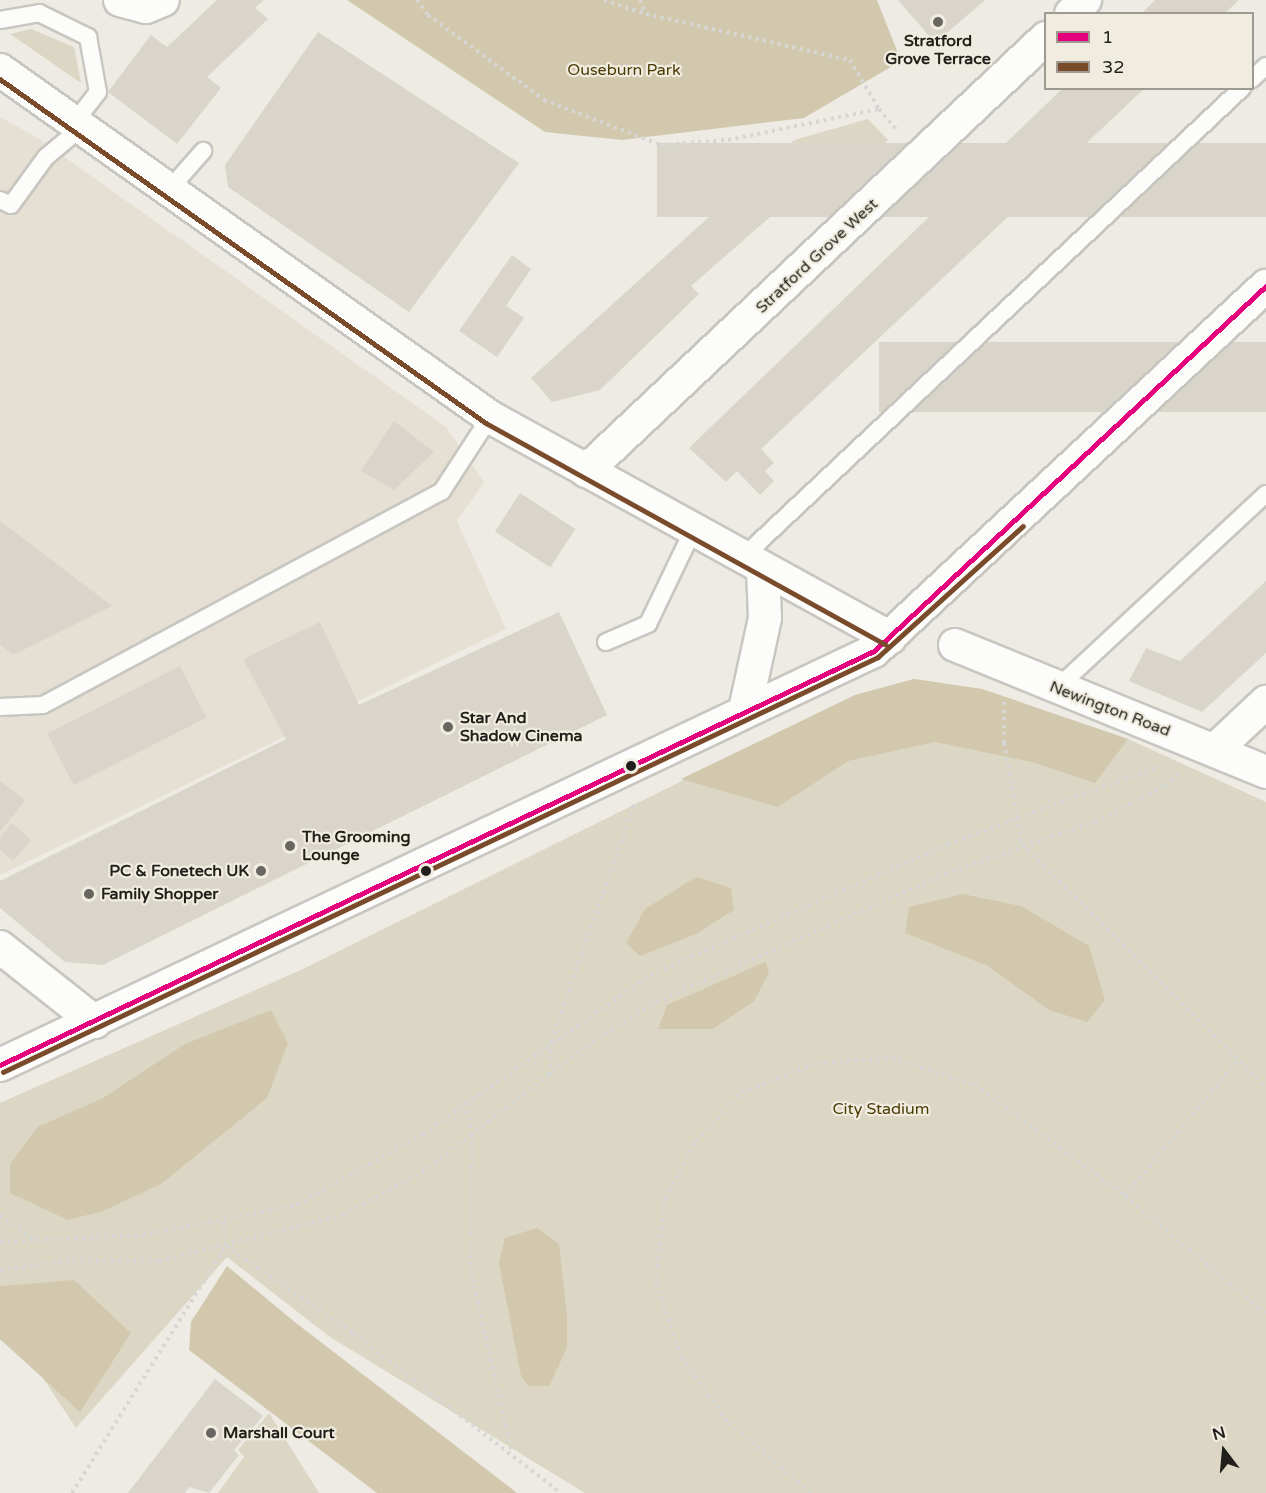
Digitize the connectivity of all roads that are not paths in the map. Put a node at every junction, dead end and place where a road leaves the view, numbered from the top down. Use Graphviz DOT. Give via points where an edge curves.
graph roads {
  1 [pos="1085,0"];
  2 [pos="1073,12"];
  3 [pos="0,20"];
  4 [pos="1044,40"];
  5 [pos="1266,66"];
  6 [pos="0,70"];
  7 [pos="1254,77"];
  8 [pos="1240,90"];
  9 [pos="78,125"];
  10 [pos="203,151"];
  11 [pos="167,192"];
  12 [pos="0,200"];
  13 [pos="1266,286"];
  14 [pos="490,417"];
  15 [pos="586,471"];
  16 [pos="1266,494"];
  17 [pos="693,530"];
  18 [pos="753,564"];
  19 [pos="890,638"];
  20 [pos="606,642"];
  21 [pos="954,645"];
  22 [pos="1057,688"];
  23 [pos="1266,702"];
  24 [pos="0,707"];
  25 [pos="745,710"];
  26 [pos="1216,748"];
  27 [pos="1266,772"];
  28 [pos="0,947"];
  29 [pos="95,1022"];
  30 [pos="0,1065"];
  1 -- 2 [label="street"];
  3 -- 9 [label="lane" via="39,13 88,37 98,92"];
  4 -- 15 [label="street, Stratford Grove West"];
  5 -- 7 [label="lane"];
  6 -- 9 [label="street"];
  8 -- 18 [label="lane"];
  9 -- 11 [label="street"];
  9 -- 12 [label="lane" via="46,157 12,205"];
  10 -- 11 [label="lane"];
  11 -- 14 [label="street"];
  13 -- 19 [label="street"];
  14 -- 15 [label="street"];
  14 -- 24 [label="lane" via="442,491 43,705"];
  15 -- 17 [label="street"];
  16 -- 22 [label="lane"];
  17 -- 18 [label="street"];
  17 -- 20 [label="lane" via="648,624"];
  18 -- 19 [label="street"];
  18 -- 25 [label="street" via="765,618"];
  19 -- 25 [label="street"];
  21 -- 22 [label="street, Newington Road"];
  22 -- 26 [label="street, Newington Road"];
  23 -- 26 [label="street"];
  25 -- 29 [label="street"];
  26 -- 27 [label="street, Newington Road"];
  28 -- 29 [label="street"];
  29 -- 30 [label="street"];
}
